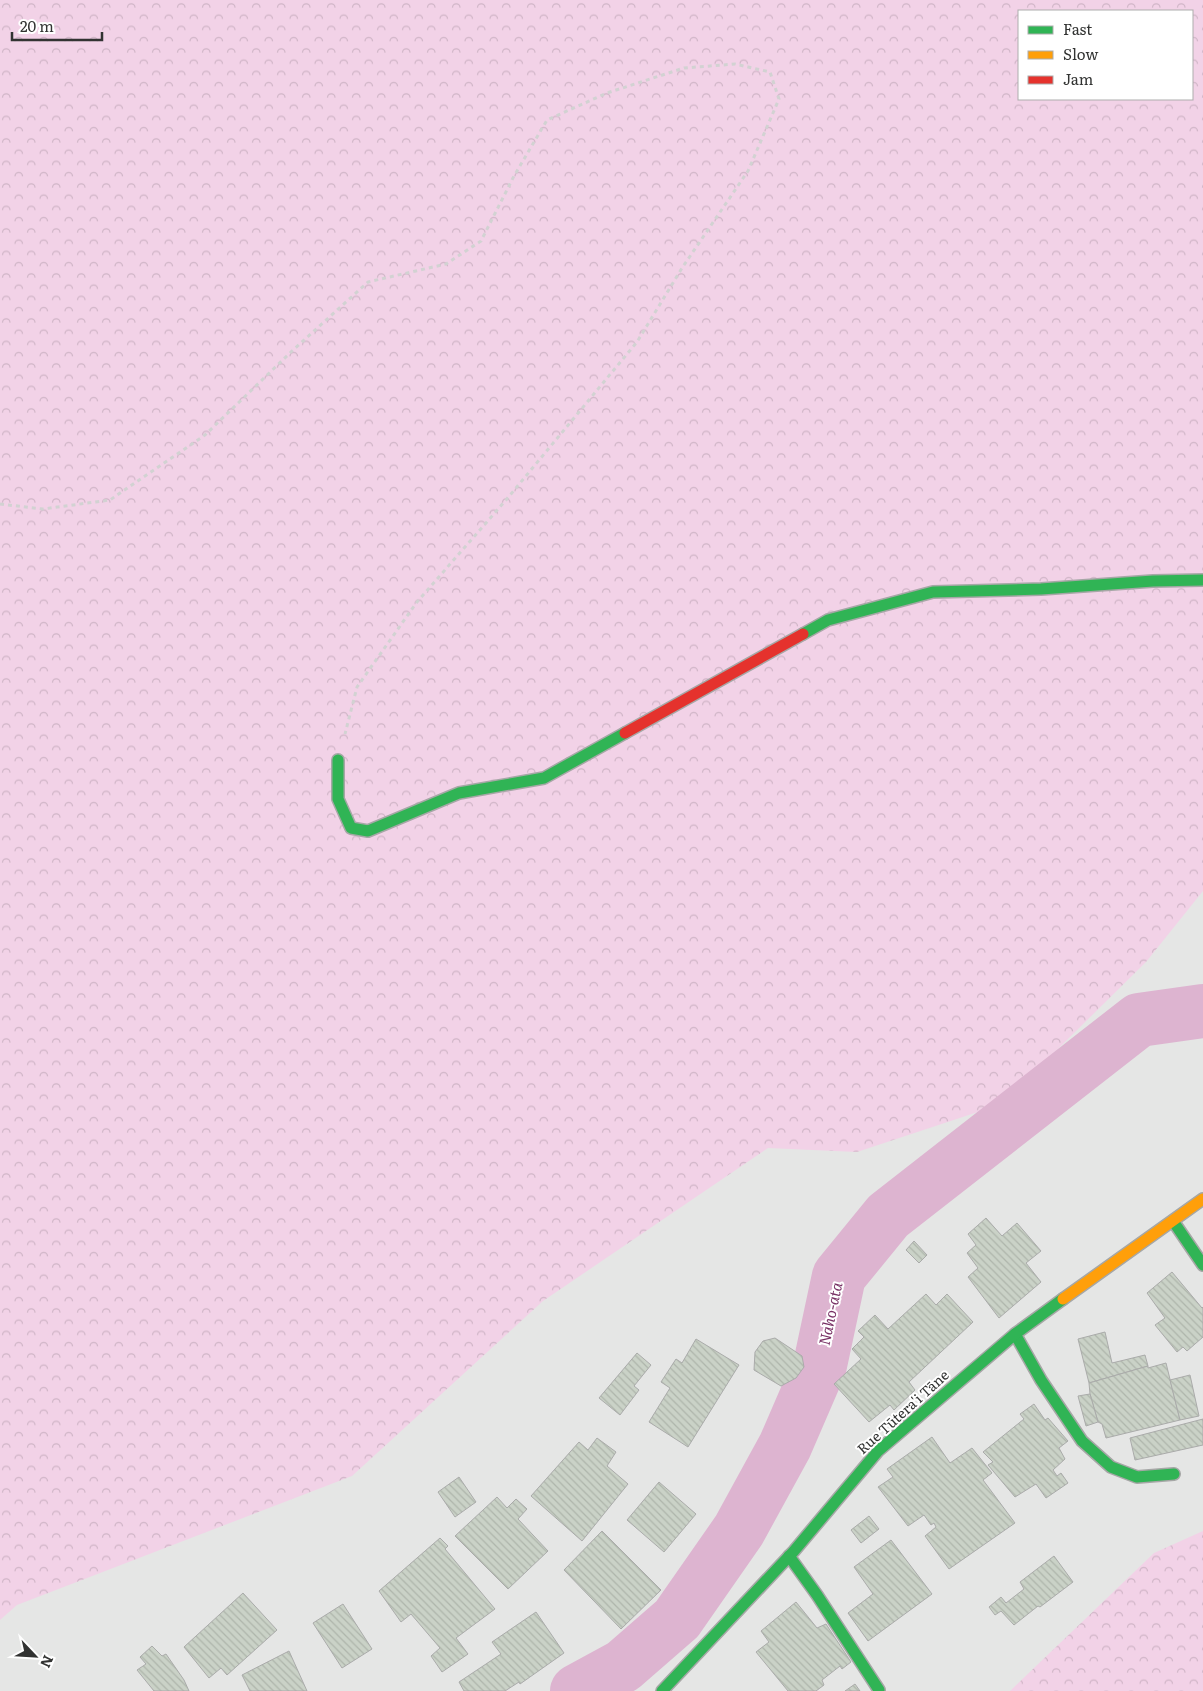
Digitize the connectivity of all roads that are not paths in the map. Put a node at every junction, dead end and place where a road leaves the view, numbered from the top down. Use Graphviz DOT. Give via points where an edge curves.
graph roads {
  1 [pos="1203,580"];
  2 [pos="338,760"];
  3 [pos="1203,1199"];
  4 [pos="1173,1221"];
  5 [pos="1203,1265"];
  6 [pos="1015,1334"];
  7 [pos="1174,1474"];
  8 [pos="789,1556"];
  9 [pos="879,1690"];
  10 [pos="662,1691"];
  1 -- 2 [label="street" via="933,592 828,620 544,778 459,792 368,831 351,828 338,799"];
  3 -- 4 [label="street, Rue Tūtera'i Tāne"];
  4 -- 5 [label="street"];
  4 -- 6 [label="street, Rue Tūtera'i Tāne"];
  6 -- 7 [label="street" via="1040,1380 1082,1442 1111,1467 1137,1477"];
  6 -- 8 [label="street, Rue Tūtera'i Tāne" via="878,1451"];
  8 -- 9 [label="street"];
  8 -- 10 [label="street, Rue Tūtera'i Tāne"];
}
